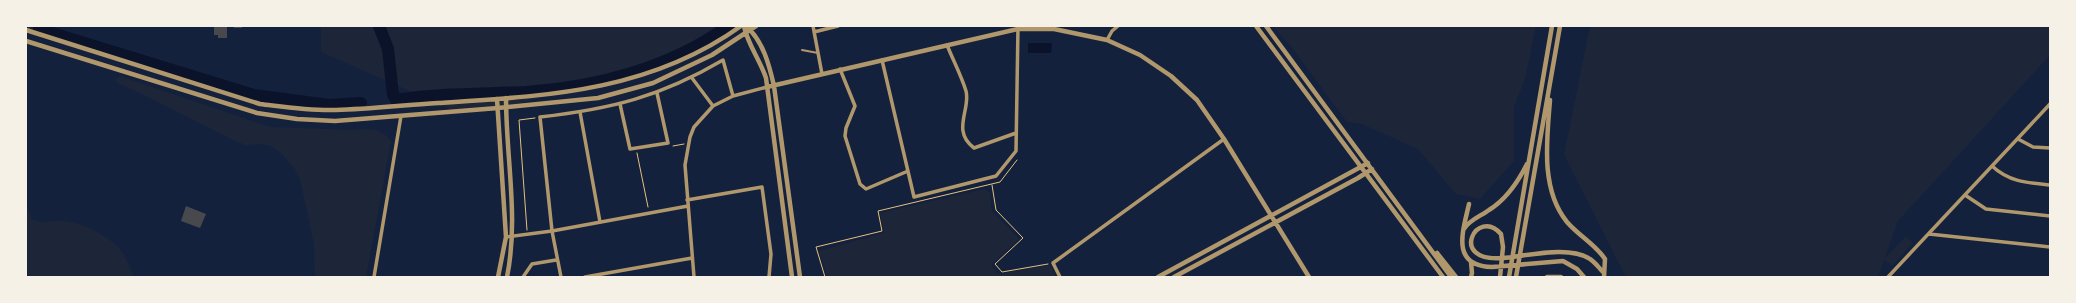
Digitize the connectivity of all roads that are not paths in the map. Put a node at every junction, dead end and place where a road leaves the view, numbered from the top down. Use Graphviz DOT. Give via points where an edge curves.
graph roads {
  1 [pos="741,26"];
  2 [pos="745,26"];
  3 [pos="756,26"];
  4 [pos="813,26"];
  5 [pos="838,26"];
  6 [pos="1118,26"];
  7 [pos="1256,26"];
  8 [pos="1266,26"];
  9 [pos="1552,26"];
  10 [pos="1560,26"];
  11 [pos="1018,28"];
  12 [pos="26,30"];
  13 [pos="751,30"];
  14 [pos="814,32"];
  15 [pos="746,34"];
  16 [pos="1107,40"];
  17 [pos="26,41"];
  18 [pos="947,45"];
  19 [pos="802,50"];
  20 [pos="818,53"];
  21 [pos="882,60"];
  22 [pos="840,70"];
  23 [pos="1552,72"];
  24 [pos="822,74"];
  25 [pos="692,78"];
  26 [pos="774,86"];
  27 [pos="767,87"];
  28 [pos="657,93"];
  29 [pos="732,96"];
  30 [pos="506,98"];
  31 [pos="497,99"];
  32 [pos="620,104"];
  33 [pos="2050,104"];
  34 [pos="713,106"];
  35 [pos="498,108"];
  36 [pos="506,108"];
  37 [pos="2045,109"];
  38 [pos="580,112"];
  39 [pos="2050,113"];
  40 [pos="401,116"];
  41 [pos="1016,133"];
  42 [pos="2018,138"];
  43 [pos="1224,139"];
  44 [pos="2050,148"];
  45 [pos="1529,160"];
  46 [pos="1368,163"];
  47 [pos="1992,166"];
  48 [pos="1362,168"];
  49 [pos="1372,169"];
  50 [pos="908,171"];
  51 [pos="1366,173"];
  52 [pos="2050,185"];
  53 [pos="1965,195"];
  54 [pos="687,200"];
  55 [pos="1469,204"];
  56 [pos="688,206"];
  57 [pos="2050,216"];
  58 [pos="1272,217"];
  59 [pos="600,222"];
  60 [pos="1275,223"];
  61 [pos="552,231"];
  62 [pos="1417,231"];
  63 [pos="1462,232"];
  64 [pos="1929,234"];
  65 [pos="506,237"];
  66 [pos="513,237"];
  67 [pos="2050,247"];
  68 [pos="692,258"];
  69 [pos="556,260"];
  70 [pos="1471,262"];
  71 [pos="1604,274"];
  72 [pos="1891,276"];
  73 [pos="374,277"];
  74 [pos="498,277"];
  75 [pos="507,277"];
  76 [pos="523,277"];
  77 [pos="561,277"];
  78 [pos="585,277"];
  79 [pos="694,277"];
  80 [pos="770,277"];
  81 [pos="792,277"];
  82 [pos="800,277"];
  83 [pos="1060,277"];
  84 [pos="1158,277"];
  85 [pos="1174,277"];
  86 [pos="1308,277"];
  87 [pos="1443,277"];
  88 [pos="1450,277"];
  89 [pos="1456,277"];
  90 [pos="1471,277"];
  91 [pos="1500,277"];
  92 [pos="1509,277"];
  93 [pos="1516,277"];
  94 [pos="1547,277"];
  95 [pos="1561,277"];
  96 [pos="1584,277"];
  1 -- 30 [label="street" via="709,46 650,74 596,88"];
  2 -- 13 [label="street"];
  2 -- 15 [label="street"];
  3 -- 13 [label="street"];
  4 -- 14 [label="street"];
  5 -- 14 [label="street"];
  6 -- 16 [label="street"];
  7 -- 48 [label="street"];
  8 -- 46 [label="street"];
  9 -- 45 [label="street"];
  10 -- 23 [label="street"];
  11 -- 16 [label="street" via="1054,29"];
  11 -- 18 [label="street"];
  11 -- 41 [label="street"];
  12 -- 31 [label="street" via="260,104 335,110"];
  13 -- 15 [label="street"];
  13 -- 26 [label="street" via="767,59"];
  14 -- 20 [label="street"];
  15 -- 27 [label="street" via="761,62"];
  15 -- 36 [label="street" via="712,55 653,83 598,98"];
  16 -- 43 [label="street" via="1140,55 1171,76 1197,100"];
  17 -- 40 [label="street" via="257,113 335,121"];
  18 -- 21 [label="street"];
  18 -- 41 [label="street" via="966,93 963,133 968,144 974,148"];
  19 -- 20 [label="lane"];
  20 -- 24 [label="street"];
  21 -- 22 [label="street"];
  21 -- 50 [label="street"];
  22 -- 24 [label="street"];
  22 -- 50 [label="street" via="855,106 845,136 860,184 866,189"];
  23 -- 71 [label="street" via="1546,148 1552,188 1565,219 1605,258"];
  23 -- 93 [label="street"];
  24 -- 26 [label="street"];
  25 -- 28 [label="street"];
  25 -- 29 [label="street" via="723,60"];
  25 -- 34 [label="street"];
  26 -- 27 [label="street"];
  26 -- 82 [label="street"];
  27 -- 29 [label="street"];
  27 -- 81 [label="street"];
  28 -- 32 [label="street"];
  28 -- 32 [label="street" via="668,143 630,149"];
  29 -- 34 [label="street"];
  30 -- 31 [label="street"];
  30 -- 36 [label="street"];
  31 -- 35 [label="street"];
  32 -- 38 [label="street"];
  33 -- 37 [label="street"];
  34 -- 54 [label="street" via="694,127 688,143 685,165"];
  35 -- 36 [label="street"];
  35 -- 40 [label="street"];
  35 -- 65 [label="street"];
  36 -- 66 [label="street"];
  37 -- 39 [label="street"];
  37 -- 42 [label="street"];
  38 -- 59 [label="street"];
  38 -- 61 [label="street" via="540,117"];
  40 -- 73 [label="street"];
  41 -- 50 [label="street" via="1016,151 996,176 914,197"];
  42 -- 44 [label="street" via="2033,147"];
  42 -- 47 [label="street"];
  43 -- 58 [label="street"];
  43 -- 83 [label="street" via="1053,263"];
  45 -- 63 [label="street" via="1512,190 1470,222"];
  45 -- 92 [label="street"];
  46 -- 48 [label="street"];
  46 -- 49 [label="street"];
  47 -- 52 [label="street" via="2010,179"];
  47 -- 53 [label="street"];
  48 -- 51 [label="street"];
  48 -- 58 [label="street"];
  49 -- 51 [label="street"];
  49 -- 62 [label="street"];
  51 -- 60 [label="street"];
  51 -- 87 [label="street"];
  53 -- 57 [label="street" via="1986,209"];
  53 -- 64 [label="street"];
  54 -- 56 [label="street"];
  54 -- 80 [label="street" via="762,187 771,254"];
  55 -- 63 [label="street"];
  56 -- 59 [label="street"];
  56 -- 68 [label="street"];
  58 -- 60 [label="street"];
  58 -- 84 [label="street"];
  59 -- 61 [label="street"];
  60 -- 85 [label="street"];
  60 -- 86 [label="street"];
  61 -- 66 [label="street"];
  61 -- 69 [label="street"];
  62 -- 88 [label="street"];
  62 -- 89 [label="street"];
  63 -- 70 [label="street" via="1463,251"];
  64 -- 67 [label="street"];
  64 -- 72 [label="street"];
  65 -- 66 [label="street"];
  65 -- 74 [label="street"];
  66 -- 75 [label="street"];
  68 -- 78 [label="street"];
  68 -- 79 [label="street"];
  69 -- 76 [label="street" via="532,264"];
  69 -- 77 [label="street"];
  70 -- 90 [label="street"];
  70 -- 96 [label="street" via="1483,267 1492,267 1563,261 1577,269"];
  71 -- 91 [label="street" via="1591,259 1580,254 1563,252 1530,256 1494,259 1484,258 1476,254 1470,242 1473,233 1481,227 1490,227 1501,234 1503,244"];
  94 -- 95 [label="street"];
}
